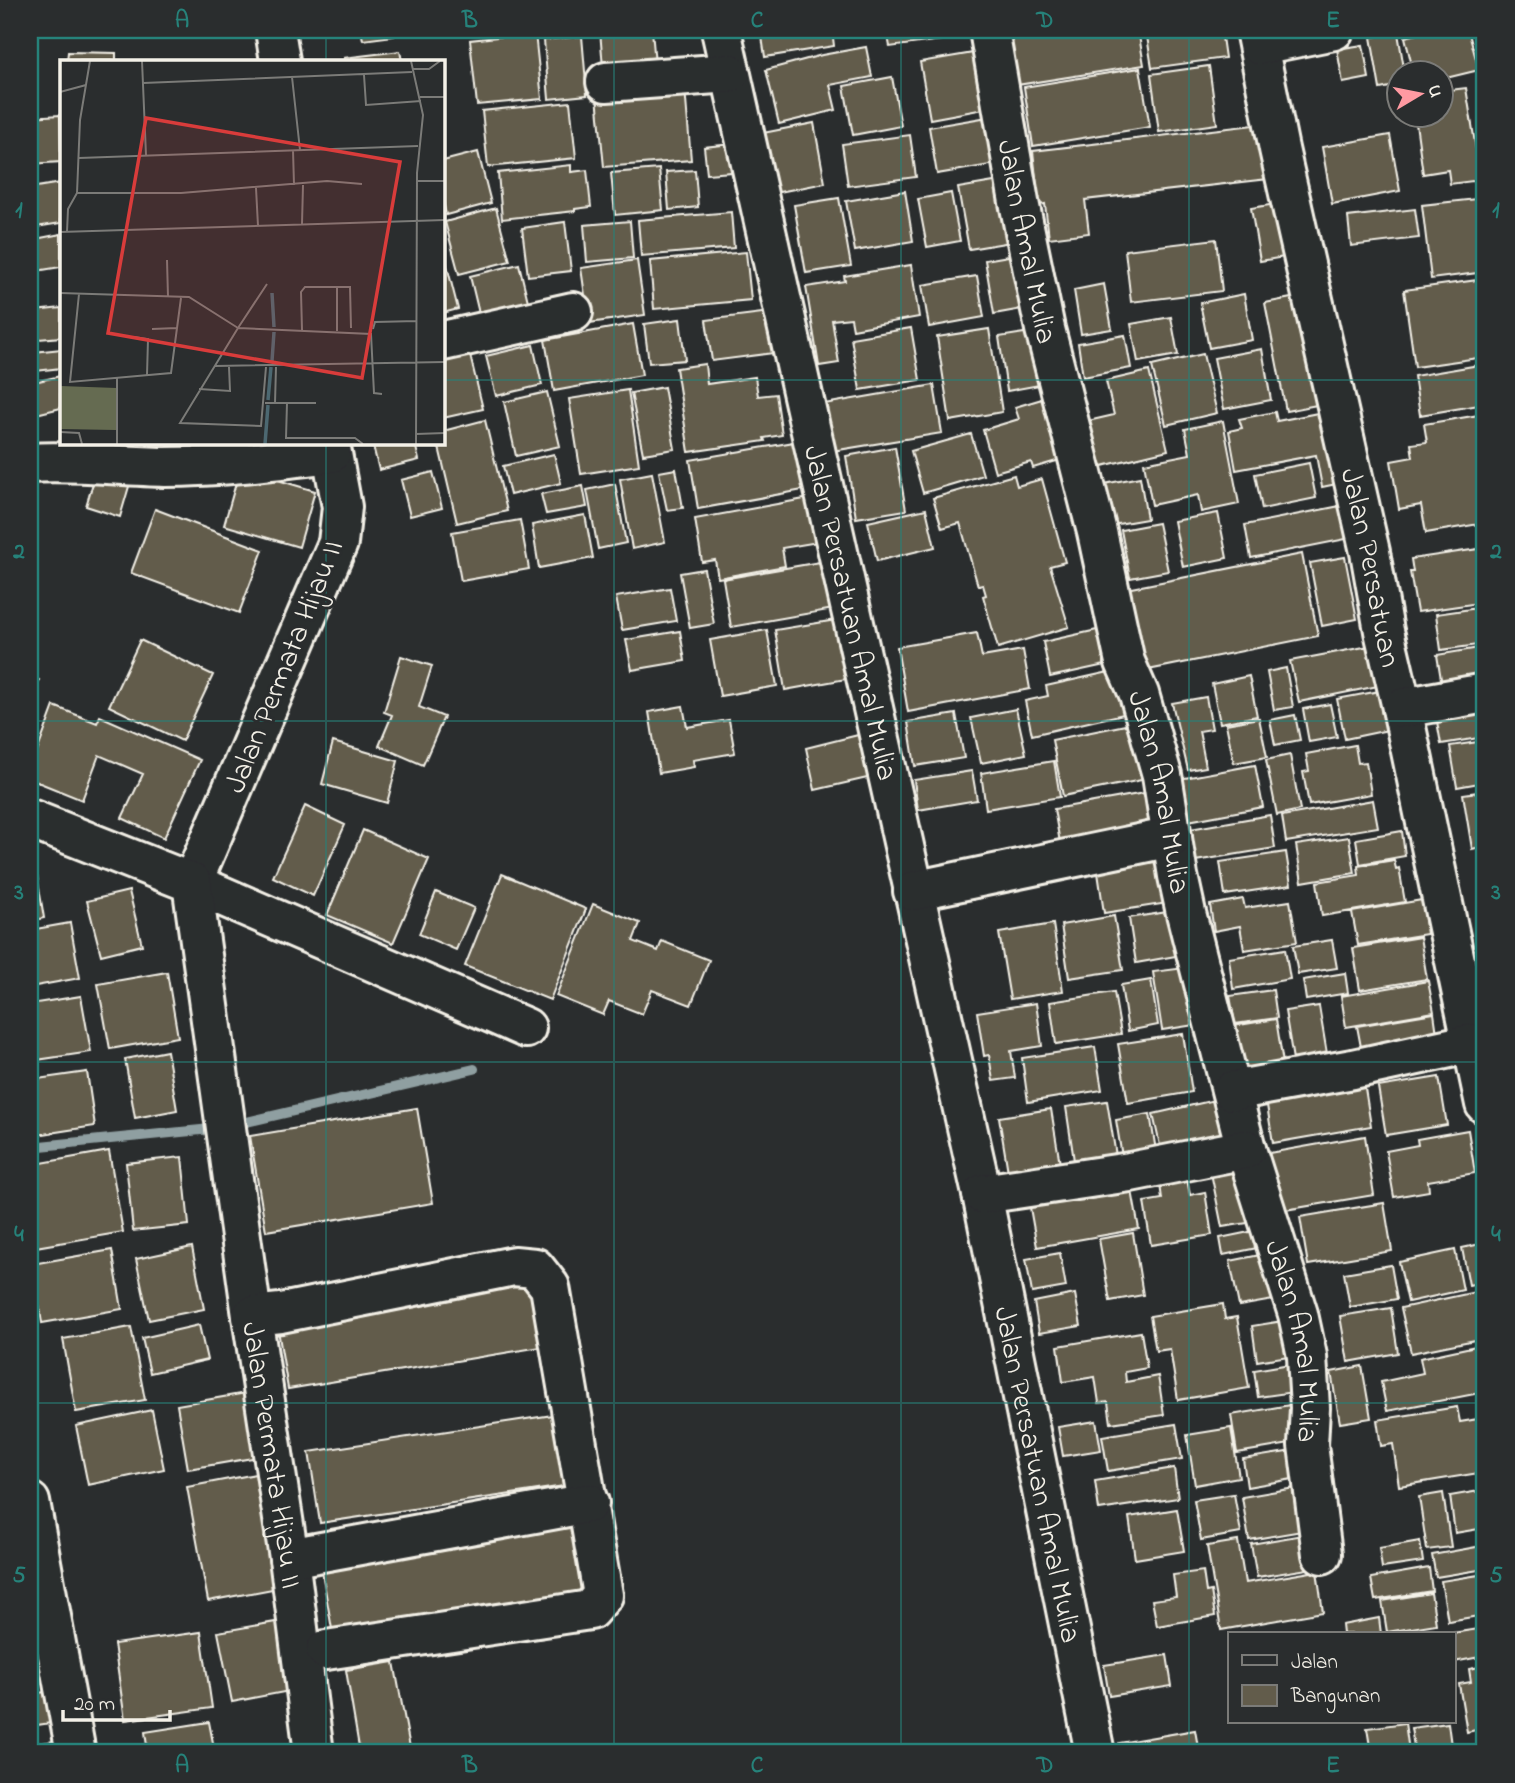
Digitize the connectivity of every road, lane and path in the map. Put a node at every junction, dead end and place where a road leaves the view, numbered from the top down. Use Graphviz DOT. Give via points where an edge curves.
graph roads {
  1 [pos="275,30"];
  2 [pos="721,30"];
  3 [pos="989,30"];
  4 [pos="1334,30"];
  5 [pos="1257,37"];
  6 [pos="280,60"];
  7 [pos="730,73"];
  8 [pos="606,82"];
  9 [pos="573,312"];
  10 [pos="444,341"];
  11 [pos="331,448"];
  12 [pos="114,454"];
  13 [pos="30,463"];
  14 [pos="1485,693"];
  15 [pos="1402,708"];
  16 [pos="30,819"];
  17 [pos="1172,837"];
  18 [pos="192,883"];
  19 [pos="914,891"];
  20 [pos="526,1028"];
  21 [pos="1472,1043"];
  22 [pos="1232,1091"];
  23 [pos="1484,1095"];
  24 [pos="1246,1149"];
  25 [pos="982,1194"];
  26 [pos="252,1316"];
  27 [pos="30,1502"];
  28 [pos="589,1503"];
  29 [pos="1322,1554"];
  30 [pos="289,1558"];
  31 [pos="327,1650"];
  32 [pos="76,1753"];
  33 [pos="314,1753"];
  34 [pos="1095,1753"];
  1 -- 6 [label="street"];
  2 -- 7 [label="street, Jalan Persatuan Amal Mulia"];
  3 -- 17 [label="street, Jalan Amal Mulia" via="1045,329 1125,662 1139,694 1161,775"];
  4 -- 5 [label="street"];
  5 -- 15 [label="street, Jalan Persatuan"];
  7 -- 8 [label="street"];
  7 -- 19 [label="street, Jalan Persatuan Amal Mulia"];
  9 -- 10 [label="street"];
  11 -- 12 [label="street" via="214,465 165,467"];
  11 -- 18 [label="street, Jalan Permata Hijau II" via="342,507 338,543"];
  12 -- 13 [label="street"];
  14 -- 15 [label="street"];
  15 -- 21 [label="street, Jalan Persatuan"];
  16 -- 18 [label="street"];
  17 -- 19 [label="street"];
  17 -- 22 [label="street, Jalan Amal Mulia" via="1186,913"];
  18 -- 20 [label="street"];
  18 -- 26 [label="street, Jalan Permata Hijau II"];
  19 -- 25 [label="street, Jalan Persatuan Amal Mulia"];
  21 -- 22 [label="street"];
  21 -- 23 [label="street, Jalan Persatuan"];
  22 -- 24 [label="street, Jalan Amal Mulia"];
  24 -- 25 [label="street"];
  24 -- 29 [label="street, Jalan Amal Mulia" via="1307,1356 1308,1445"];
  25 -- 34 [label="street, Jalan Persatuan Amal Mulia"];
  26 -- 28 [label="street" via="514,1266 535,1268 550,1287"];
  26 -- 30 [label="street, Jalan Permata Hijau II"];
  27 -- 32 [label="street"];
  28 -- 30 [label="street"];
  28 -- 31 [label="street" via="603,1595 590,1610"];
  30 -- 33 [label="street, Jalan Permata Hijau II"];
}
